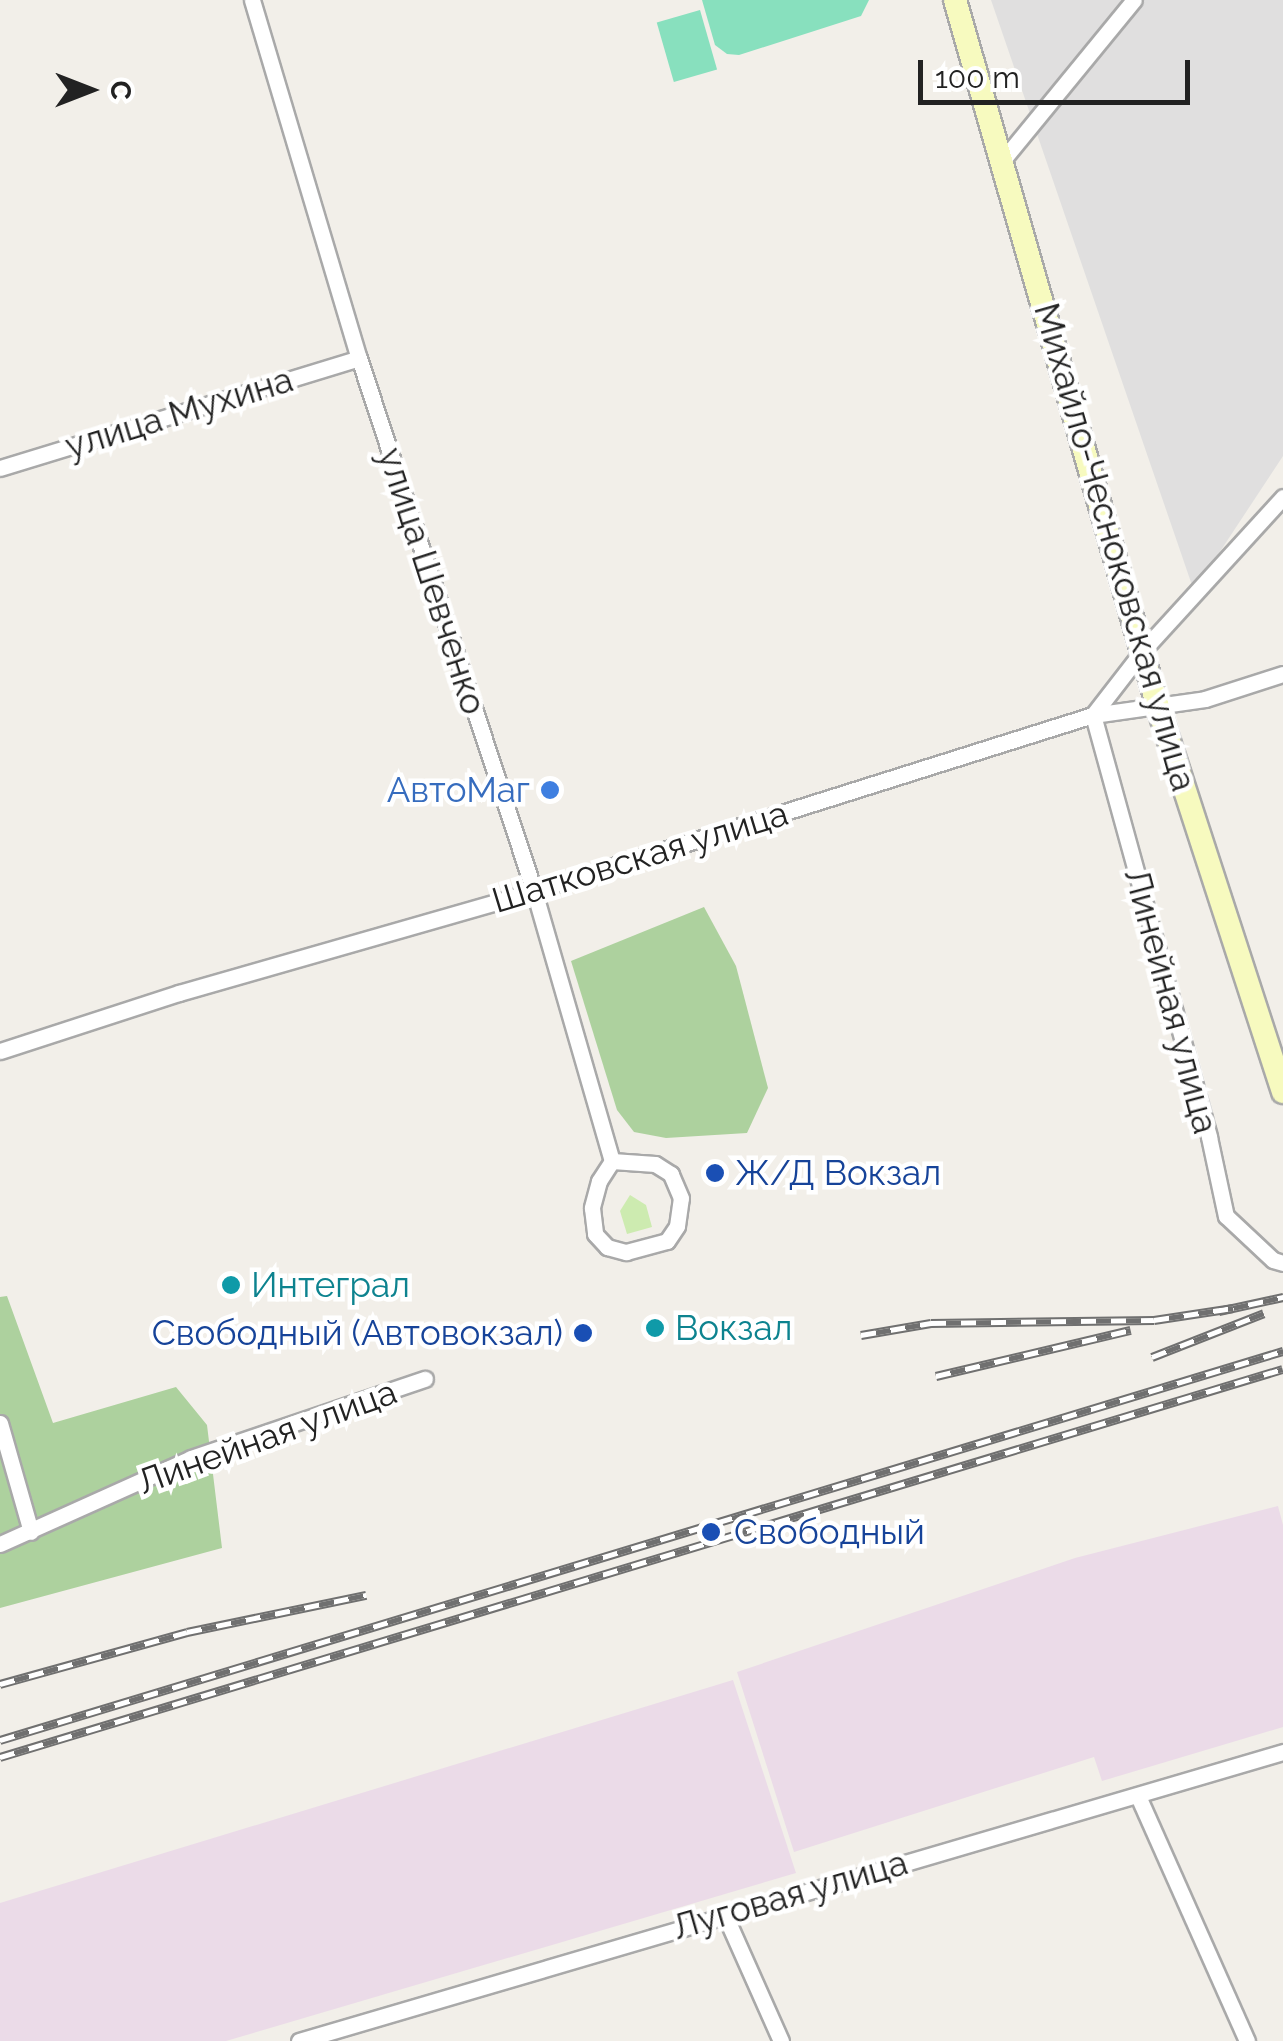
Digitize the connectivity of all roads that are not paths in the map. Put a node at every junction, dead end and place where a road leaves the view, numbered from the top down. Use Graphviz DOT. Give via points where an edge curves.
graph roads {
  1 [pos="252,0"];
  2 [pos="955,0"];
  3 [pos="1134,0"];
  4 [pos="1002,161"];
  5 [pos="359,358"];
  6 [pos="0,468"];
  7 [pos="1283,497"];
  8 [pos="1144,649"];
  9 [pos="1283,674"];
  10 [pos="1157,704"];
  11 [pos="1093,715"];
  12 [pos="534,890"];
  13 [pos="0,1051"];
  14 [pos="1283,1092"];
  15 [pos="612,1161"];
  16 [pos="1283,1262"];
  17 [pos="425,1379"];
  18 [pos="0,1422"];
  19 [pos="31,1532"];
  20 [pos="0,1544"];
  21 [pos="1283,1752"];
  22 [pos="1138,1796"];
  23 [pos="724,1913"];
  24 [pos="299,2041"];
  25 [pos="781,2041"];
  26 [pos="1247,2041"];
  1 -- 5 [label="street, улица Шевченко"];
  2 -- 4 [label="street, Михайло-Чесноковская улица"];
  3 -- 4 [label="street"];
  4 -- 8 [label="street, Михайло-Чесноковская улица"];
  5 -- 6 [label="street, улица Мухина"];
  5 -- 12 [label="street, улица Шевченко"];
  7 -- 8 [label="street"];
  8 -- 10 [label="street, Михайло-Чесноковская улица"];
  8 -- 11 [label="street"];
  9 -- 10 [label="street, Шатковская улица" via="1205,700"];
  10 -- 11 [label="street, Шатковская улица"];
  10 -- 14 [label="street, Михайло-Чесноковская улица"];
  11 -- 12 [label="street, Шатковская улица"];
  11 -- 16 [label="street, Линейная улица" via="1226,1216"];
  12 -- 13 [label="street, Шатковская улица"];
  12 -- 15 [label="street, улица Шевченко"];
  15 -- 15 [label="street" via="592,1208 595,1234 607,1247 626,1252 667,1241 678,1226 681,1198 671,1174 654,1164"];
  17 -- 19 [label="street, Линейная улица" via="192,1458"];
  18 -- 19 [label="street"];
  19 -- 20 [label="street, Линейная улица"];
  21 -- 22 [label="street, Луговая улица"];
  22 -- 23 [label="street, Луговая улица"];
  22 -- 26 [label="street"];
  23 -- 24 [label="street, Луговая улица"];
  23 -- 25 [label="street"];
}
